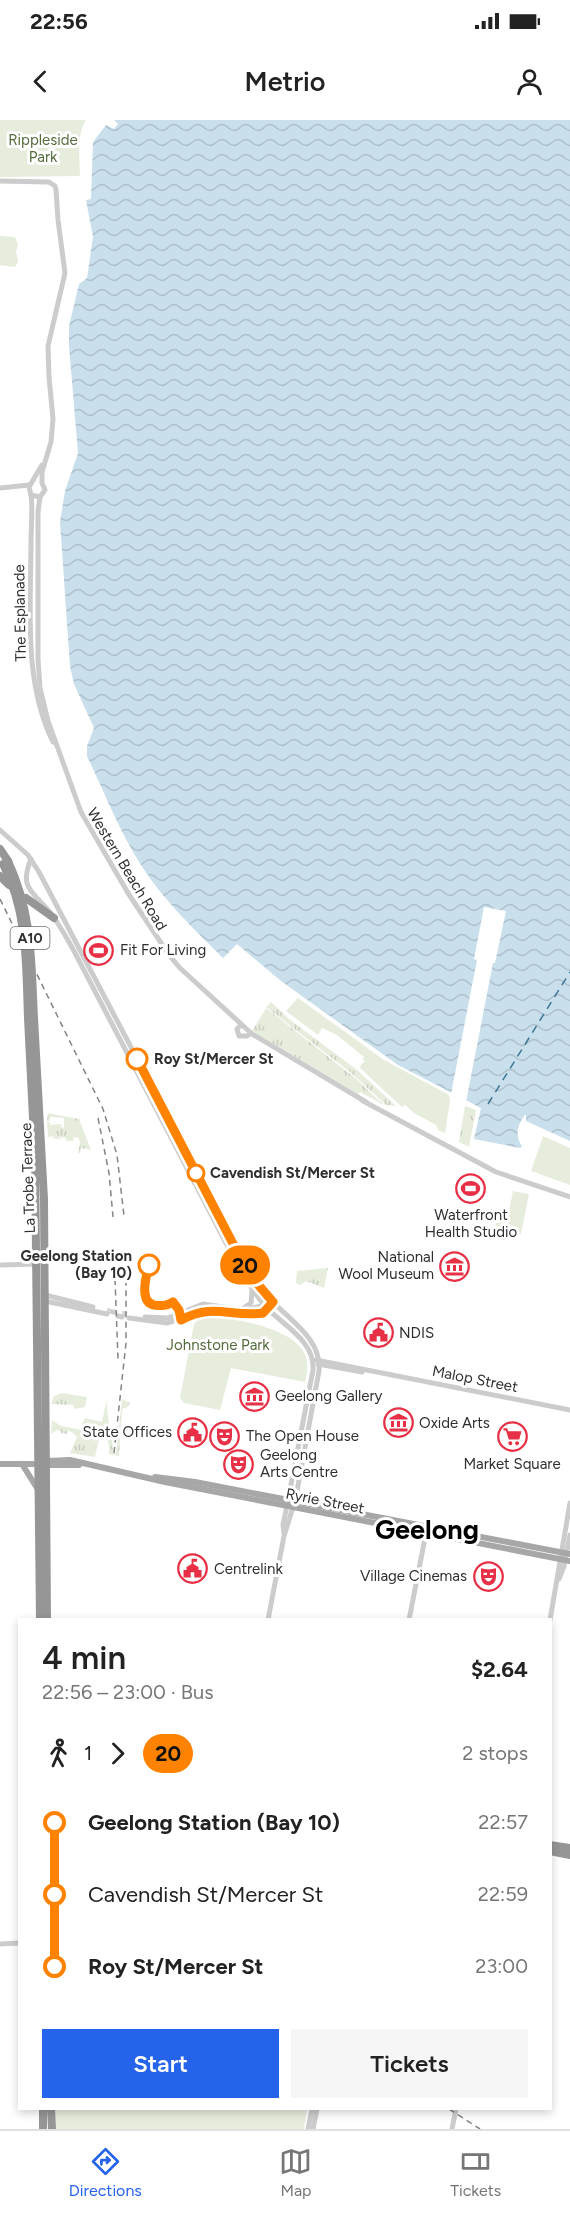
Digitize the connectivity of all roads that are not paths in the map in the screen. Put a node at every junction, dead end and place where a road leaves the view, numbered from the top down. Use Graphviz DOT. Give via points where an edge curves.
graph roads {
  1 [pos="0,181"];
  2 [pos="45,461"];
  3 [pos="31,483"];
  4 [pos="42,483"];
  5 [pos="0,488"];
  6 [pos="15,488"];
  7 [pos="31,495"];
  8 [pos="40,497"];
  9 [pos="47,724"];
  10 [pos="0,830"];
  11 [pos="0,849"];
  12 [pos="31,859"];
  13 [pos="4,862"];
  14 [pos="0,876"];
  15 [pos="9,885"];
  16 [pos="26,898"];
  17 [pos="54,918"];
  18 [pos="112,1017"];
  19 [pos="156,1102"];
  20 [pos="206,1191"];
  21 [pos="201,1196"];
  22 [pos="570,1197"];
  23 [pos="209,1198"];
  24 [pos="219,1233"];
  25 [pos="228,1233"];
  26 [pos="236,1248"];
  27 [pos="229,1251"];
  28 [pos="0,1264"];
  29 [pos="40,1264"];
  30 [pos="251,1289"];
  31 [pos="42,1298"];
  32 [pos="273,1302"];
  33 [pos="64,1305"];
  34 [pos="267,1307"];
  35 [pos="237,1310"];
  36 [pos="183,1311"];
  37 [pos="45,1317"];
  38 [pos="129,1318"];
  39 [pos="184,1318"];
  40 [pos="147,1320"];
  41 [pos="310,1340"];
  42 [pos="304,1344"];
  43 [pos="312,1359"];
  44 [pos="319,1363"];
  45 [pos="311,1399"];
  46 [pos="570,1410"];
  47 [pos="46,1449"];
  48 [pos="57,1460"];
  49 [pos="40,1463"];
  50 [pos="0,1464"];
  51 [pos="22,1464"];
  52 [pos="85,1464"];
  53 [pos="37,1488"];
  54 [pos="570,1503"];
  55 [pos="291,1504"];
  56 [pos="426,1530"];
  57 [pos="570,1535"];
  58 [pos="565,1557"];
  59 [pos="40,1618"];
  60 [pos="47,1618"];
  61 [pos="268,1618"];
  62 [pos="409,1618"];
  63 [pos="550,1618"];
  64 [pos="552,1845"];
  65 [pos="570,1848"];
  66 [pos="552,1851"];
  67 [pos="570,1855"];
  68 [pos="18,1943"];
  69 [pos="0,1944"];
  70 [pos="43,2110"];
  71 [pos="51,2110"];
  72 [pos="312,2110"];
  73 [pos="317,2110"];
  74 [pos="456,2110"];
  75 [pos="43,2129"];
  76 [pos="51,2129"];
  77 [pos="308,2129"];
  78 [pos="313,2129"];
  79 [pos="452,2129"];
  1 -- 2 [label="street" via="44,181 57,190 65,269 48,346 53,428"];
  2 -- 3 [label="street"];
  2 -- 4 [label="street"];
  3 -- 4 [label="street"];
  3 -- 6 [label="street"];
  3 -- 7 [label="street, The Esplanade"];
  4 -- 8 [label="street, The Esplanade" via="45,490"];
  5 -- 6 [label="street"];
  6 -- 7 [label="street"];
  7 -- 8 [label="street"];
  7 -- 9 [label="street, The Esplanade" via="31,654 35,688"];
  8 -- 9 [label="street, The Esplanade" via="38,659"];
  9 -- 22 [label="street, Western Beach Road" via="77,811 124,893 171,962 240,1025 334,1086 454,1151 496,1172"];
  10 -- 12 [label="street"];
  11 -- 13 [label="highway, La Trobe Terrace / A10"];
  12 -- 17 [label="street" via="27,886"];
  12 -- 18 [label="street"];
  13 -- 29 [label="highway, La Trobe Terrace / A10, bridge" via="22,918 31,1018"];
  14 -- 15 [label="highway"];
  16 -- 17 [label="highway"];
  17 -- 18 [label="street"];
  18 -- 19 [label="street"];
  19 -- 20 [label="street"];
  19 -- 21 [label="street"];
  20 -- 21 [label="street"];
  20 -- 23 [label="street"];
  21 -- 23 [label="street"];
  21 -- 24 [label="street"];
  23 -- 25 [label="street"];
  24 -- 25 [label="street"];
  24 -- 27 [label="street"];
  25 -- 26 [label="street"];
  26 -- 27 [label="street"];
  26 -- 32 [label="street" via="250,1274"];
  27 -- 30 [label="street"];
  28 -- 29 [label="street"];
  29 -- 31 [label="highway, La Trobe Terrace / A10"];
  30 -- 34 [label="street"];
  30 -- 35 [label="street" via="250,1305"];
  31 -- 33 [label="street"];
  31 -- 33 [label="street" via="114,1313"];
  31 -- 37 [label="highway, La Trobe Terrace / A10"];
  31 -- 49 [label="highway, La Trobe Terrace / A10"];
  32 -- 34 [label="street"];
  32 -- 41 [label="street"];
  33 -- 37 [label="street" via="50,1308"];
  34 -- 35 [label="street"];
  34 -- 39 [label="street" via="263,1313 252,1315 209,1310"];
  34 -- 42 [label="street"];
  35 -- 36 [label="street" via="205,1304"];
  36 -- 39 [label="street"];
  36 -- 40 [label="street" via="162,1318 129,1315"];
  37 -- 47 [label="highway, La Trobe Terrace / A10"];
  38 -- 40 [label="street"];
  39 -- 40 [label="street" via="167,1323"];
  41 -- 42 [label="street"];
  41 -- 44 [label="street"];
  42 -- 43 [label="street"];
  43 -- 44 [label="street, Malop Street"];
  43 -- 45 [label="street"];
  44 -- 45 [label="street"];
  44 -- 46 [label="street, Malop Street"];
  45 -- 55 [label="street"];
  47 -- 48 [label="main road"];
  47 -- 49 [label="highway, La Trobe Terrace / A10"];
  48 -- 49 [label="main road, Ryrie Street"];
  48 -- 52 [label="main road, Ryrie Street"];
  49 -- 51 [label="main road"];
  49 -- 52 [label="main road, Ryrie Street"];
  49 -- 53 [label="highway, La Trobe Terrace / A10"];
  49 -- 60 [label="highway, La Trobe Terrace / A10"];
  50 -- 51 [label="main road"];
  51 -- 53 [label="main road"];
  52 -- 55 [label="main road, Ryrie Street"];
  53 -- 59 [label="highway, La Trobe Terrace / A10"];
  54 -- 58 [label="street"];
  55 -- 56 [label="main road, Ryrie Street"];
  55 -- 61 [label="street" via="283,1524"];
  56 -- 58 [label="main road, Ryrie Street"];
  56 -- 62 [label="street"];
  57 -- 58 [label="street"];
  58 -- 63 [label="street"];
  64 -- 65 [label="highway"];
  66 -- 67 [label="highway"];
  68 -- 69 [label="street"];
  70 -- 75 [label="highway"];
  71 -- 76 [label="highway"];
  72 -- 77 [label="street"];
  73 -- 78 [label="street"];
  74 -- 79 [label="street"];
}
